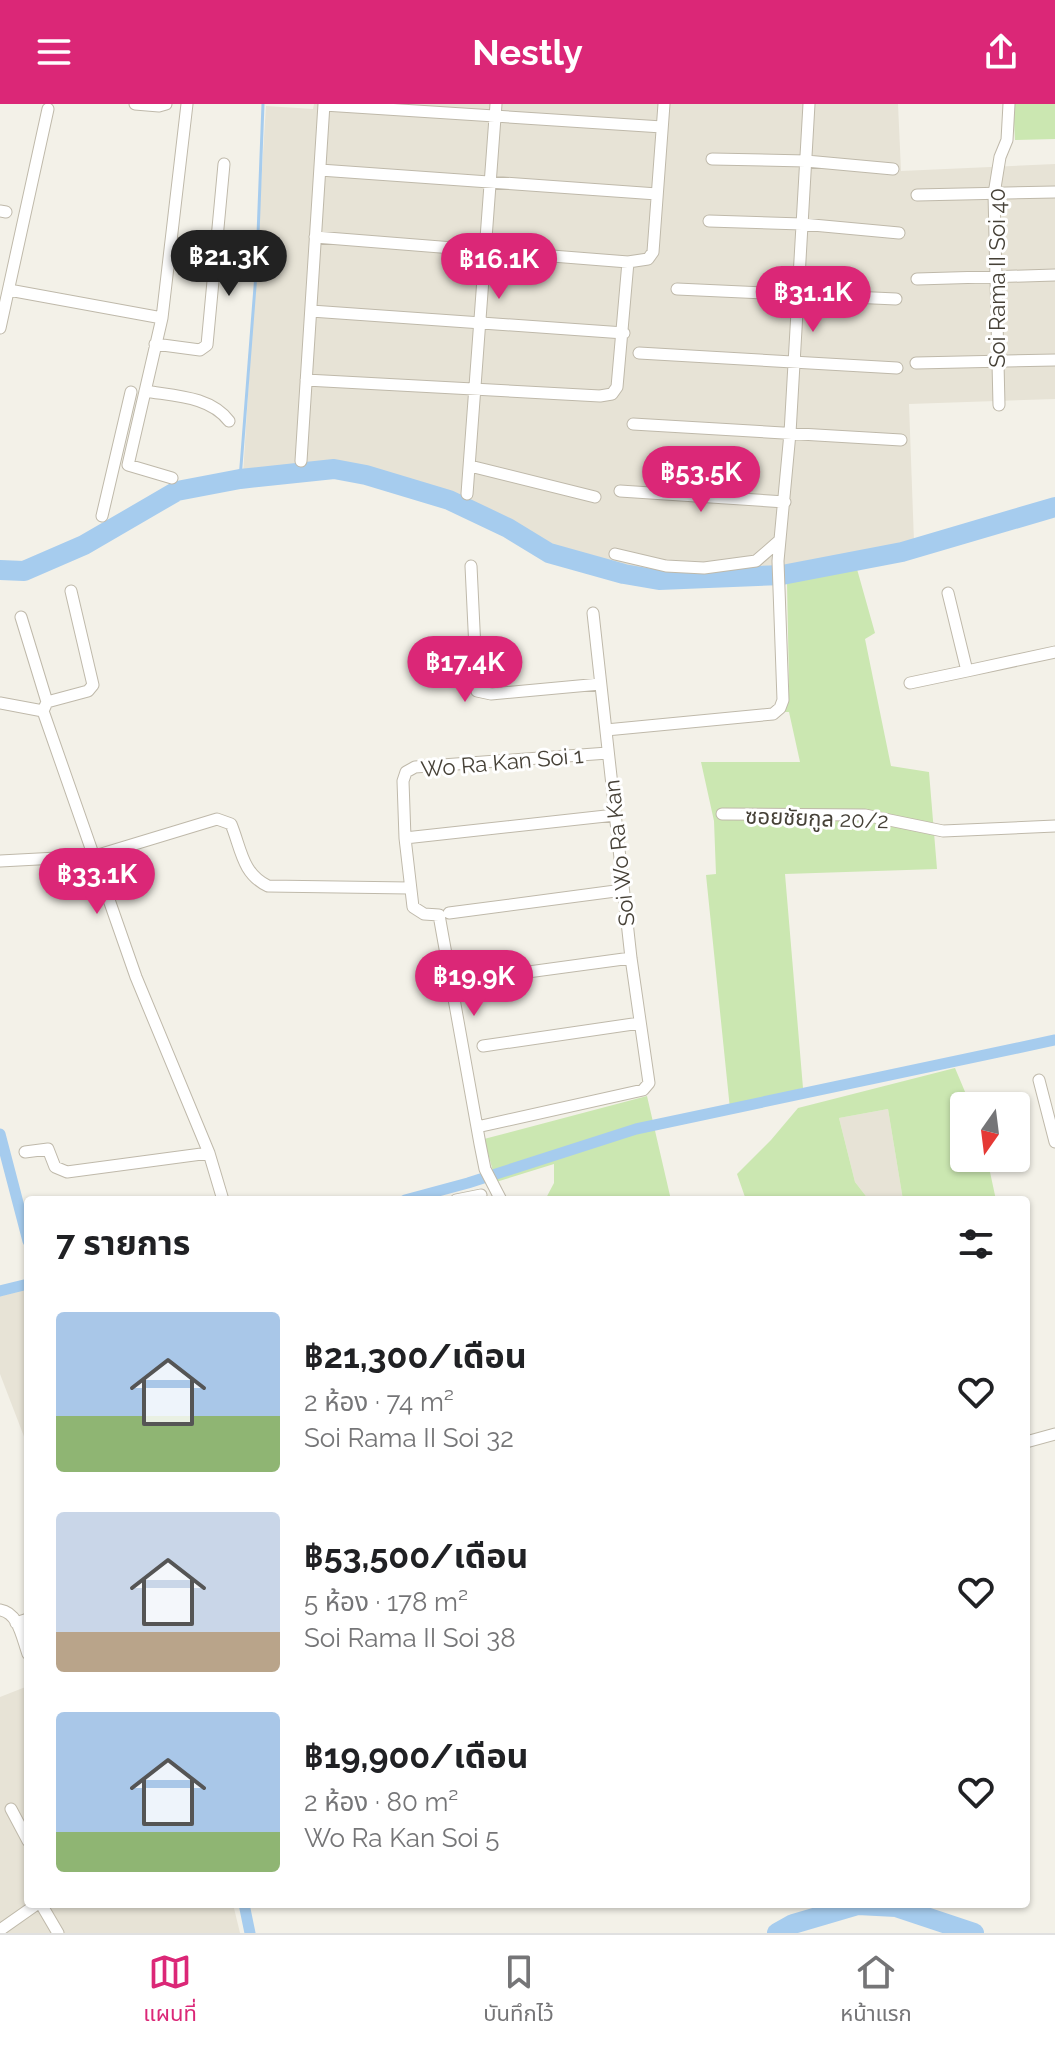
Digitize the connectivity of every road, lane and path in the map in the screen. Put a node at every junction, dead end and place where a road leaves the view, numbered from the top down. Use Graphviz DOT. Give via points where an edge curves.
graph roads {
  1 [pos="135,104"];
  2 [pos="166,104"];
  3 [pos="187,104"];
  4 [pos="496,104"];
  5 [pos="664,104"];
  6 [pos="809,104"];
  7 [pos="1009,104"];
  8 [pos="324,105"];
  9 [pos="48,109"];
  10 [pos="495,117"];
  11 [pos="662,127"];
  12 [pos="712,159"];
  13 [pos="806,161"];
  14 [pos="224,164"];
  15 [pos="893,169"];
  16 [pos="320,170"];
  17 [pos="490,183"];
  18 [pos="1055,192"];
  19 [pos="657,194"];
  20 [pos="994,194"];
  21 [pos="917,195"];
  22 [pos="709,221"];
  23 [pos="802,224"];
  24 [pos="899,233"];
  25 [pos="315,237"];
  26 [pos="485,252"];
  27 [pos="628,262"];
  28 [pos="1055,275"];
  29 [pos="997,276"];
  30 [pos="917,279"];
  31 [pos="677,289"];
  32 [pos="9,290"];
  33 [pos="798,294"];
  34 [pos="896,299"];
  35 [pos="311,311"];
  36 [pos="162,318"];
  37 [pos="480,322"];
  38 [pos="0,328"];
  39 [pos="624,333"];
  40 [pos="155,344"];
  41 [pos="639,353"];
  42 [pos="1055,360"];
  43 [pos="795,361"];
  44 [pos="996,361"];
  45 [pos="916,363"];
  46 [pos="897,368"];
  47 [pos="306,380"];
  48 [pos="476,388"];
  49 [pos="145,391"];
  50 [pos="131,392"];
  51 [pos="999,405"];
  52 [pos="229,421"];
  53 [pos="633,424"];
  54 [pos="790,433"];
  55 [pos="901,440"];
  56 [pos="118,446"];
  57 [pos="132,450"];
  58 [pos="301,461"];
  59 [pos="470,466"];
  60 [pos="172,478"];
  61 [pos="620,491"];
  62 [pos="467,494"];
  63 [pos="595,497"];
  64 [pos="785,502"];
  65 [pos="102,516"];
  66 [pos="779,541"];
  67 [pos="615,554"];
  68 [pos="471,566"];
  69 [pos="71,591"];
  70 [pos="948,593"];
  71 [pos="593,613"];
  72 [pos="21,617"];
  73 [pos="1055,652"];
  74 [pos="967,671"];
  75 [pos="910,683"];
  76 [pos="600,684"];
  77 [pos="0,703"];
  78 [pos="45,707"];
  79 [pos="606,730"];
  80 [pos="608,753"];
  81 [pos="722,814"];
  82 [pos="615,815"];
  83 [pos="1055,826"];
  84 [pos="405,838"];
  85 [pos="95,856"];
  86 [pos="0,861"];
  87 [pos="409,888"];
  88 [pos="623,890"];
  89 [pos="444,914"];
  90 [pos="631,958"];
  91 [pos="469,980"];
  92 [pos="640,1023"];
  93 [pos="483,1046"];
  94 [pos="1039,1080"];
  95 [pos="1052,1118"];
  96 [pos="477,1127"];
  97 [pos="1055,1142"];
  98 [pos="25,1152"];
  99 [pos="209,1153"];
  100 [pos="481,1195"];
  101 [pos="222,1196"];
  102 [pos="476,1196"];
  103 [pos="499,1196"];
  104 [pos="1055,1434"];
  105 [pos="1030,1441"];
  106 [pos="0,1610"];
  107 [pos="22,1621"];
  108 [pos="11,1809"];
  109 [pos="24,1833"];
  110 [pos="33,1908"];
  111 [pos="42,1908"];
  112 [pos="0,1930"];
  113 [pos="58,1933"];
  1 -- 2 [label="street"];
  3 -- 36 [label="street"];
  4 -- 10 [label="street"];
  5 -- 11 [label="street"];
  6 -- 13 [label="street"];
  7 -- 20 [label="street, Soi Rama II Soi 40"];
  8 -- 10 [label="street"];
  8 -- 16 [label="street"];
  9 -- 32 [label="street"];
  10 -- 11 [label="street"];
  10 -- 17 [label="street"];
  11 -- 19 [label="street"];
  12 -- 13 [label="street"];
  13 -- 15 [label="street"];
  13 -- 23 [label="street"];
  14 -- 40 [label="street" via="207,345 200,350"];
  16 -- 17 [label="street"];
  16 -- 25 [label="street"];
  17 -- 19 [label="street"];
  17 -- 26 [label="street"];
  18 -- 20 [label="street"];
  19 -- 27 [label="street" via="653,252 648,259"];
  20 -- 21 [label="street"];
  20 -- 29 [label="street, Soi Rama II Soi 40"];
  22 -- 23 [label="street"];
  23 -- 24 [label="street"];
  23 -- 33 [label="street"];
  25 -- 26 [label="street"];
  25 -- 35 [label="street"];
  26 -- 27 [label="street"];
  26 -- 37 [label="street"];
  27 -- 39 [label="street"];
  28 -- 29 [label="street"];
  29 -- 30 [label="street"];
  29 -- 44 [label="street, Soi Rama II Soi 40"];
  31 -- 33 [label="street"];
  32 -- 36 [label="street"];
  32 -- 38 [label="street"];
  33 -- 34 [label="street"];
  33 -- 43 [label="street"];
  35 -- 37 [label="street"];
  35 -- 47 [label="street"];
  36 -- 40 [label="street"];
  37 -- 39 [label="street"];
  37 -- 48 [label="street"];
  39 -- 48 [label="street" via="612,394"];
  40 -- 49 [label="street"];
  41 -- 43 [label="street"];
  42 -- 44 [label="street"];
  43 -- 46 [label="street"];
  43 -- 54 [label="street"];
  44 -- 45 [label="street"];
  44 -- 51 [label="street, Soi Rama II Soi 40"];
  47 -- 48 [label="street"];
  47 -- 58 [label="street"];
  48 -- 59 [label="street"];
  49 -- 52 [label="street" via="207,403"];
  49 -- 57 [label="street"];
  50 -- 56 [label="street"];
  53 -- 54 [label="street"];
  54 -- 55 [label="street"];
  54 -- 64 [label="street"];
  56 -- 57 [label="street"];
  56 -- 65 [label="street"];
  57 -- 60 [label="street" via="128,465"];
  59 -- 62 [label="street"];
  59 -- 63 [label="street"];
  61 -- 64 [label="street"];
  64 -- 66 [label="street"];
  66 -- 67 [label="street" via="756,561 704,568"];
  66 -- 79 [label="street" via="780,708 773,714"];
  68 -- 76 [label="street" via="477,691"];
  69 -- 78 [label="street" via="93,685"];
  70 -- 74 [label="street"];
  71 -- 76 [label="street, Soi Wo Ra Kan"];
  72 -- 78 [label="street"];
  73 -- 74 [label="street"];
  74 -- 75 [label="street"];
  76 -- 79 [label="street, Soi Wo Ra Kan"];
  77 -- 78 [label="street"];
  78 -- 85 [label="street"];
  79 -- 80 [label="street, Soi Wo Ra Kan"];
  80 -- 82 [label="street, Soi Wo Ra Kan"];
  80 -- 84 [label="street, Wo Ra Kan Soi 1" via="415,767 403,781"];
  81 -- 83 [label="street, ซอยชัยกูล 20/2" via="865,815 943,831"];
  82 -- 84 [label="street"];
  82 -- 88 [label="street, Soi Wo Ra Kan"];
  84 -- 87 [label="street"];
  85 -- 86 [label="street"];
  85 -- 87 [label="street" via="217,819 231,824 244,863 257,881 268,886"];
  85 -- 99 [label="street" via="144,998"];
  87 -- 89 [label="street" via="413,907 424,914"];
  88 -- 89 [label="street"];
  88 -- 90 [label="street, Soi Wo Ra Kan"];
  89 -- 96 [label="street"];
  90 -- 91 [label="street"];
  90 -- 92 [label="street, Soi Wo Ra Kan"];
  92 -- 93 [label="street"];
  92 -- 96 [label="street, Soi Wo Ra Kan" via="649,1073 643,1090"];
  94 -- 95 [label="street"];
  95 -- 97 [label="street"];
  96 -- 103 [label="street" via="485,1169"];
  98 -- 99 [label="street" via="48,1149 55,1167 67,1172"];
  99 -- 101 [label="street"];
  100 -- 102 [label="street"];
  104 -- 105 [label="street"];
  106 -- 107 [label="street"];
  108 -- 109 [label="street"];
  110 -- 112 [label="street"];
  111 -- 113 [label="street"];
}
